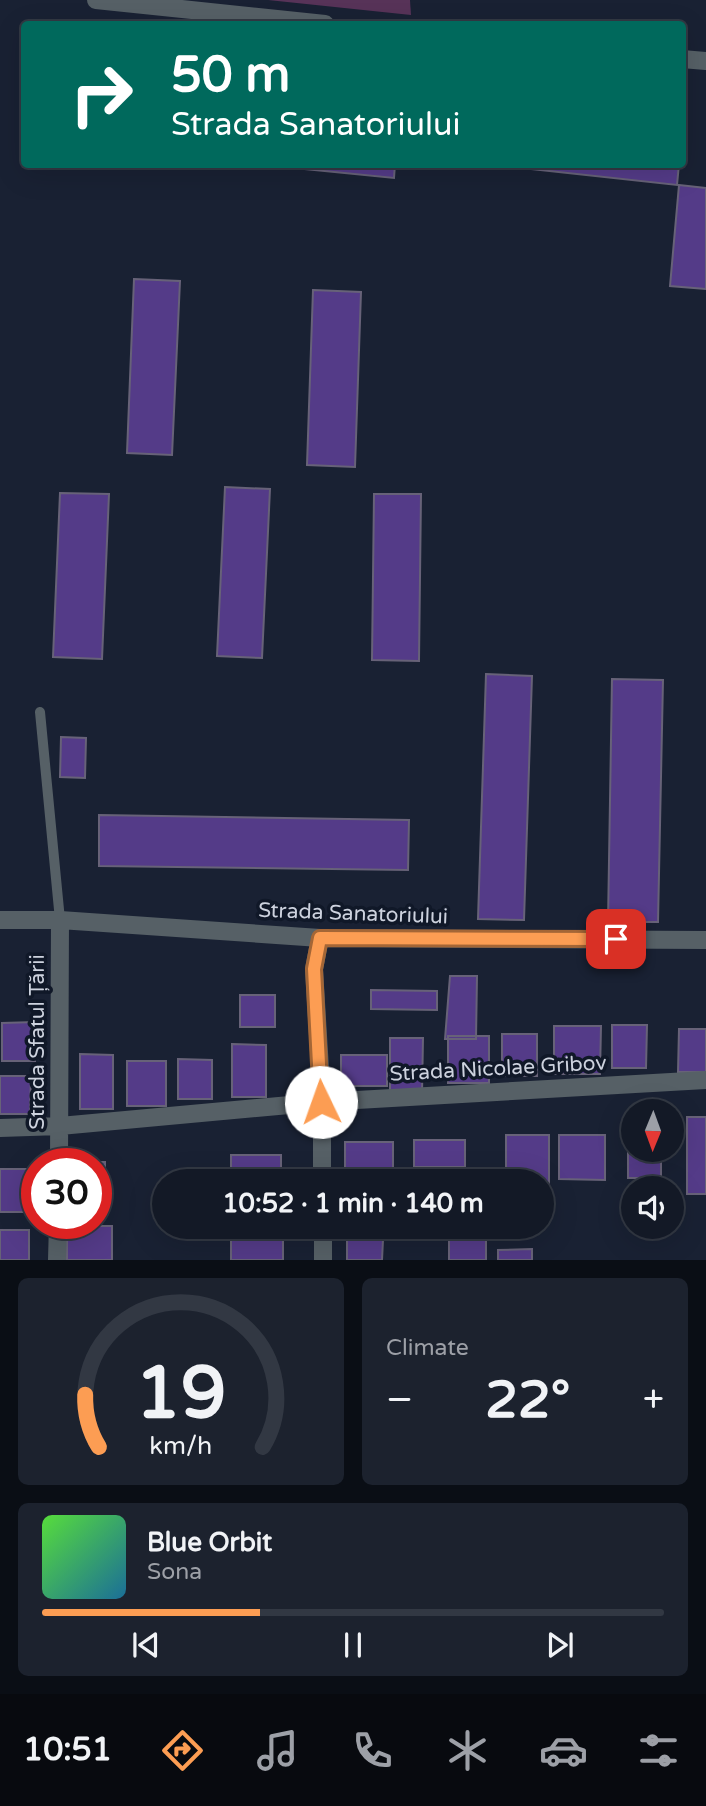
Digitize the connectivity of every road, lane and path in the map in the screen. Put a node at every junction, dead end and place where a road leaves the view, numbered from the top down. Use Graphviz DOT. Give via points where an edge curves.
graph roads {
  1 [pos="96,0"];
  2 [pos="296,21"];
  3 [pos="686,59"];
  4 [pos="706,61"];
  5 [pos="40,712"];
  6 [pos="0,920"];
  7 [pos="60,920"];
  8 [pos="320,938"];
  9 [pos="706,940"];
  10 [pos="706,1080"];
  11 [pos="321,1102"];
  12 [pos="60,1126"];
  13 [pos="0,1128"];
  14 [pos="59,1148"];
  15 [pos="323,1169"];
  16 [pos="58,1239"];
  17 [pos="323,1239"];
  18 [pos="57,1260"];
  19 [pos="323,1260"];
  1 -- 2 [label="street"];
  3 -- 4 [label="street"];
  5 -- 7 [label="lane"];
  6 -- 7 [label="street, Strada Sanatoriului"];
  7 -- 8 [label="street, Strada Sanatoriului"];
  7 -- 12 [label="street, Strada Sfatul Țării"];
  8 -- 9 [label="street, Strada Sanatoriului"];
  8 -- 11 [label="street" via="314,969"];
  10 -- 11 [label="street, Strada Nicolae Gribov"];
  11 -- 12 [label="street, Strada Nicolae Gribov"];
  11 -- 15 [label="street"];
  12 -- 13 [label="street, Strada Nicolae Gribov"];
  12 -- 14 [label="street, Strada Sfatul Țării"];
  16 -- 18 [label="street"];
  17 -- 19 [label="street"];
}
